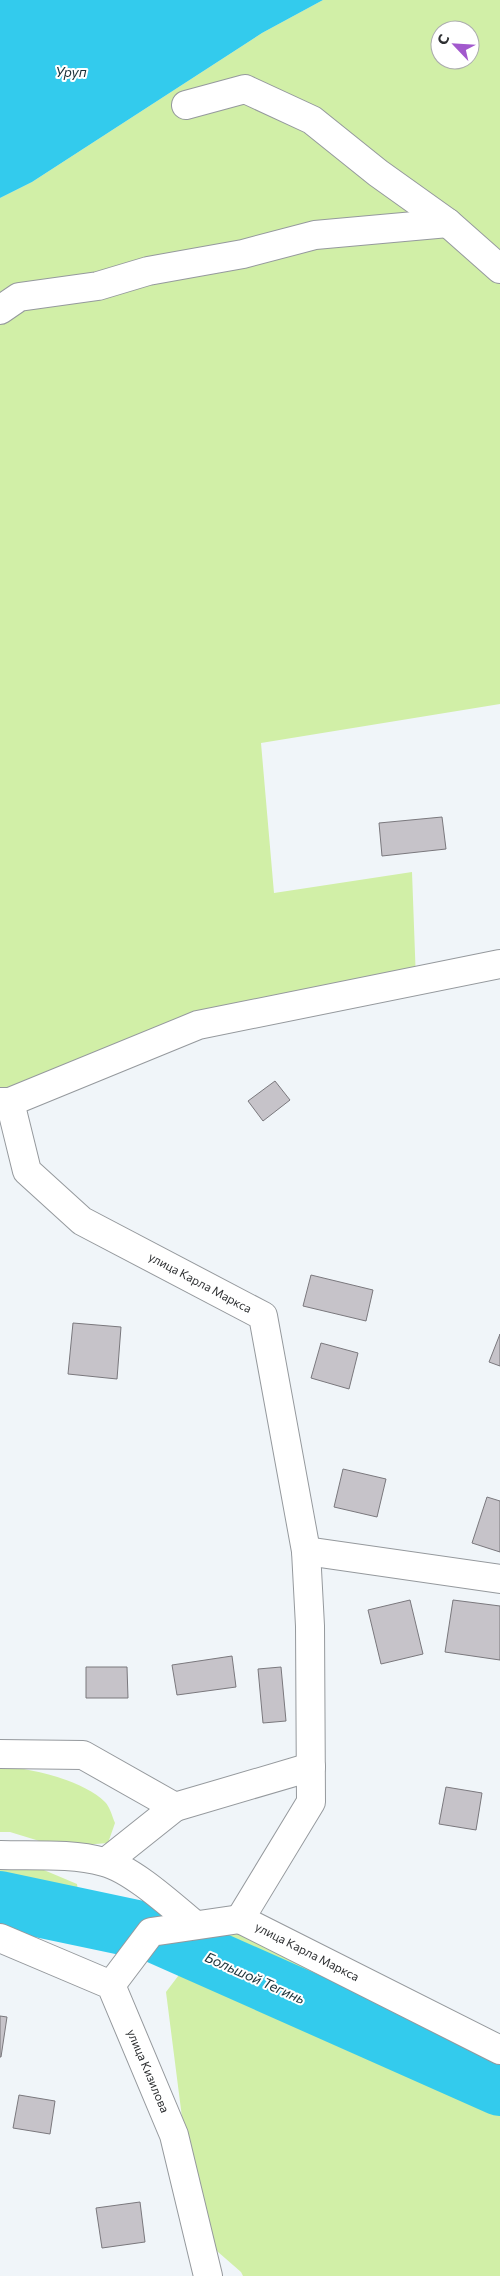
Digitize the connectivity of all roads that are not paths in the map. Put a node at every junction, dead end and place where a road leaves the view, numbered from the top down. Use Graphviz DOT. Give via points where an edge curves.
graph roads {
  1 [pos="186,105"];
  2 [pos="448,223"];
  3 [pos="500,268"];
  4 [pos="0,310"];
  5 [pos="500,964"];
  6 [pos="5,1102"];
  7 [pos="306,1551"];
  8 [pos="500,1578"];
  9 [pos="0,1754"];
  10 [pos="312,1767"];
  11 [pos="175,1807"];
  12 [pos="0,1855"];
  13 [pos="106,1862"];
  14 [pos="240,1919"];
  15 [pos="195,1925"];
  16 [pos="0,1938"];
  17 [pos="111,1985"];
  18 [pos="500,2050"];
  19 [pos="208,2276"];
  1 -- 2 [label="street" via="244,89 312,120"];
  2 -- 3 [label="street"];
  2 -- 4 [label="street" via="315,235 243,254 148,271 98,286 19,297"];
  5 -- 6 [label="street, улица Карла Маркса" via="198,1025"];
  6 -- 7 [label="street, улица Карла Маркса" via="27,1171 82,1221 263,1316"];
  7 -- 8 [label="street"];
  7 -- 10 [label="street, улица Карла Маркса"];
  9 -- 11 [label="street" via="83,1755"];
  10 -- 11 [label="street"];
  10 -- 14 [label="street, улица Карла Маркса" via="311,1802"];
  11 -- 13 [label="street"];
  12 -- 13 [label="street"];
  13 -- 15 [label="street" via="140,1881"];
  14 -- 15 [label="street"];
  14 -- 18 [label="street, улица Карла Маркса"];
  15 -- 17 [label="street" via="151,1932"];
  16 -- 17 [label="street"];
  17 -- 19 [label="street, улица Кизилова" via="174,2135"];
}
